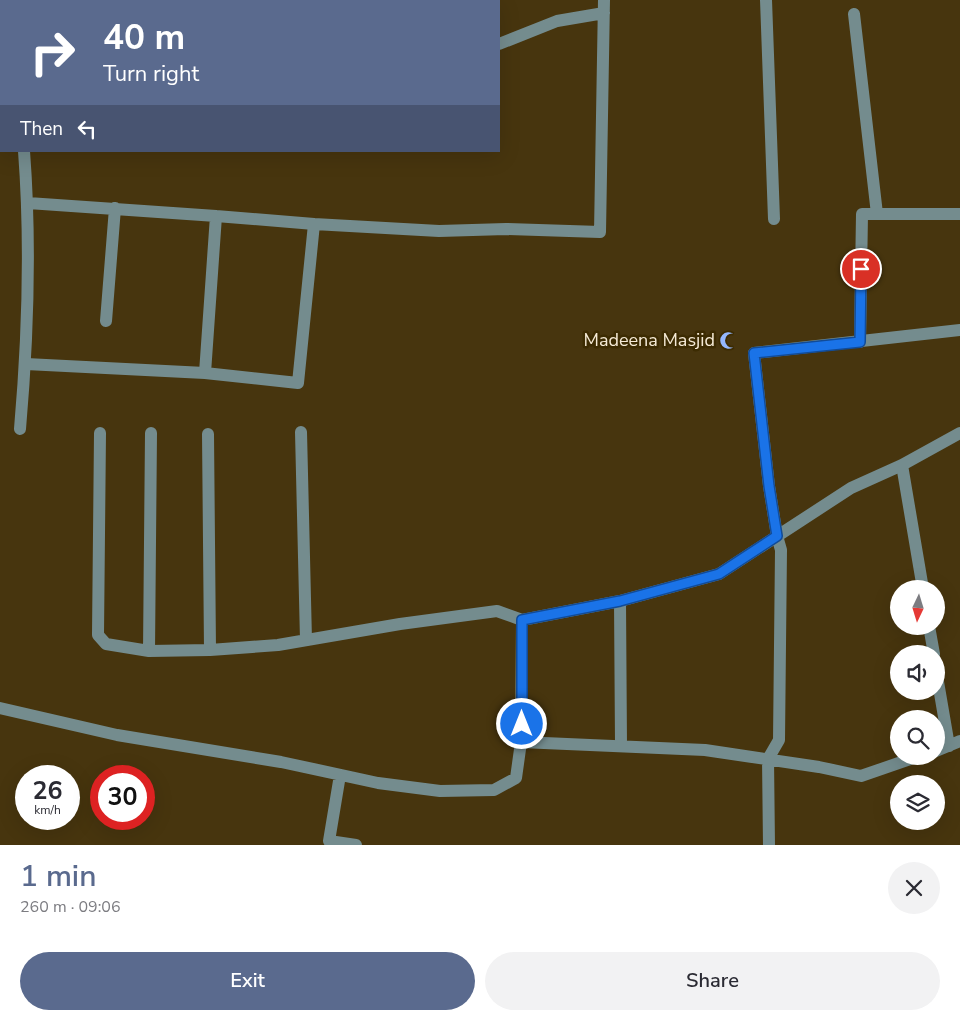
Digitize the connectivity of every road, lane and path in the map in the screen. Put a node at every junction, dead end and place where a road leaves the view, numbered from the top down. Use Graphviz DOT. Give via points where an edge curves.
graph roads {
  1 [pos="766,0"];
  2 [pos="604,6"];
  3 [pos="854,14"];
  4 [pos="500,44"];
  5 [pos="24,152"];
  6 [pos="28,203"];
  7 [pos="115,208"];
  8 [pos="877,214"];
  9 [pos="960,214"];
  10 [pos="216,216"];
  11 [pos="774,219"];
  12 [pos="314,224"];
  13 [pos="106,321"];
  14 [pos="960,330"];
  15 [pos="860,342"];
  16 [pos="26,364"];
  17 [pos="205,372"];
  18 [pos="20,429"];
  19 [pos="100,432"];
  20 [pos="301,432"];
  21 [pos="151,433"];
  22 [pos="960,433"];
  23 [pos="208,434"];
  24 [pos="902,465"];
  25 [pos="777,536"];
  26 [pos="921,580"];
  27 [pos="620,601"];
  28 [pos="522,620"];
  29 [pos="306,640"];
  30 [pos="210,650"];
  31 [pos="149,651"];
  32 [pos="944,700"];
  33 [pos="0,708"];
  34 [pos="521,742"];
  35 [pos="955,744"];
  36 [pos="621,745"];
  37 [pos="768,759"];
  38 [pos="893,765"];
  39 [pos="340,775"];
  40 [pos="356,845"];
  41 [pos="769,845"];
  1 -- 11 [label="street"];
  2 -- 4 [label="street"];
  2 -- 12 [label="street" via="600,232 439,231"];
  3 -- 8 [label="street"];
  5 -- 6 [label="street"];
  6 -- 7 [label="street"];
  6 -- 16 [label="street"];
  7 -- 10 [label="street"];
  7 -- 13 [label="street"];
  8 -- 9 [label="street"];
  8 -- 15 [label="street" via="862,214"];
  10 -- 12 [label="street"];
  10 -- 17 [label="street"];
  12 -- 17 [label="street" via="298,383"];
  14 -- 15 [label="street"];
  15 -- 25 [label="street" via="754,353"];
  16 -- 17 [label="street"];
  16 -- 18 [label="street"];
  19 -- 31 [label="street" via="98,635 106,644"];
  20 -- 29 [label="street"];
  21 -- 31 [label="street"];
  22 -- 24 [label="street"];
  23 -- 30 [label="street"];
  24 -- 25 [label="street" via="851,488"];
  24 -- 26 [label="street"];
  25 -- 27 [label="street" via="719,574"];
  25 -- 37 [label="street" via="781,550 779,740"];
  27 -- 28 [label="street"];
  27 -- 36 [label="street"];
  28 -- 29 [label="street" via="497,611"];
  28 -- 34 [label="street"];
  29 -- 30 [label="street"];
  30 -- 31 [label="street"];
  32 -- 35 [label="street"];
  33 -- 39 [label="street" via="117,735"];
  34 -- 36 [label="street"];
  34 -- 39 [label="street" via="516,778 494,790 440,791 378,784"];
  36 -- 37 [label="street" via="705,750"];
  37 -- 38 [label="street" via="861,776"];
  37 -- 41 [label="street"];
  39 -- 40 [label="street" via="329,841"];
}
